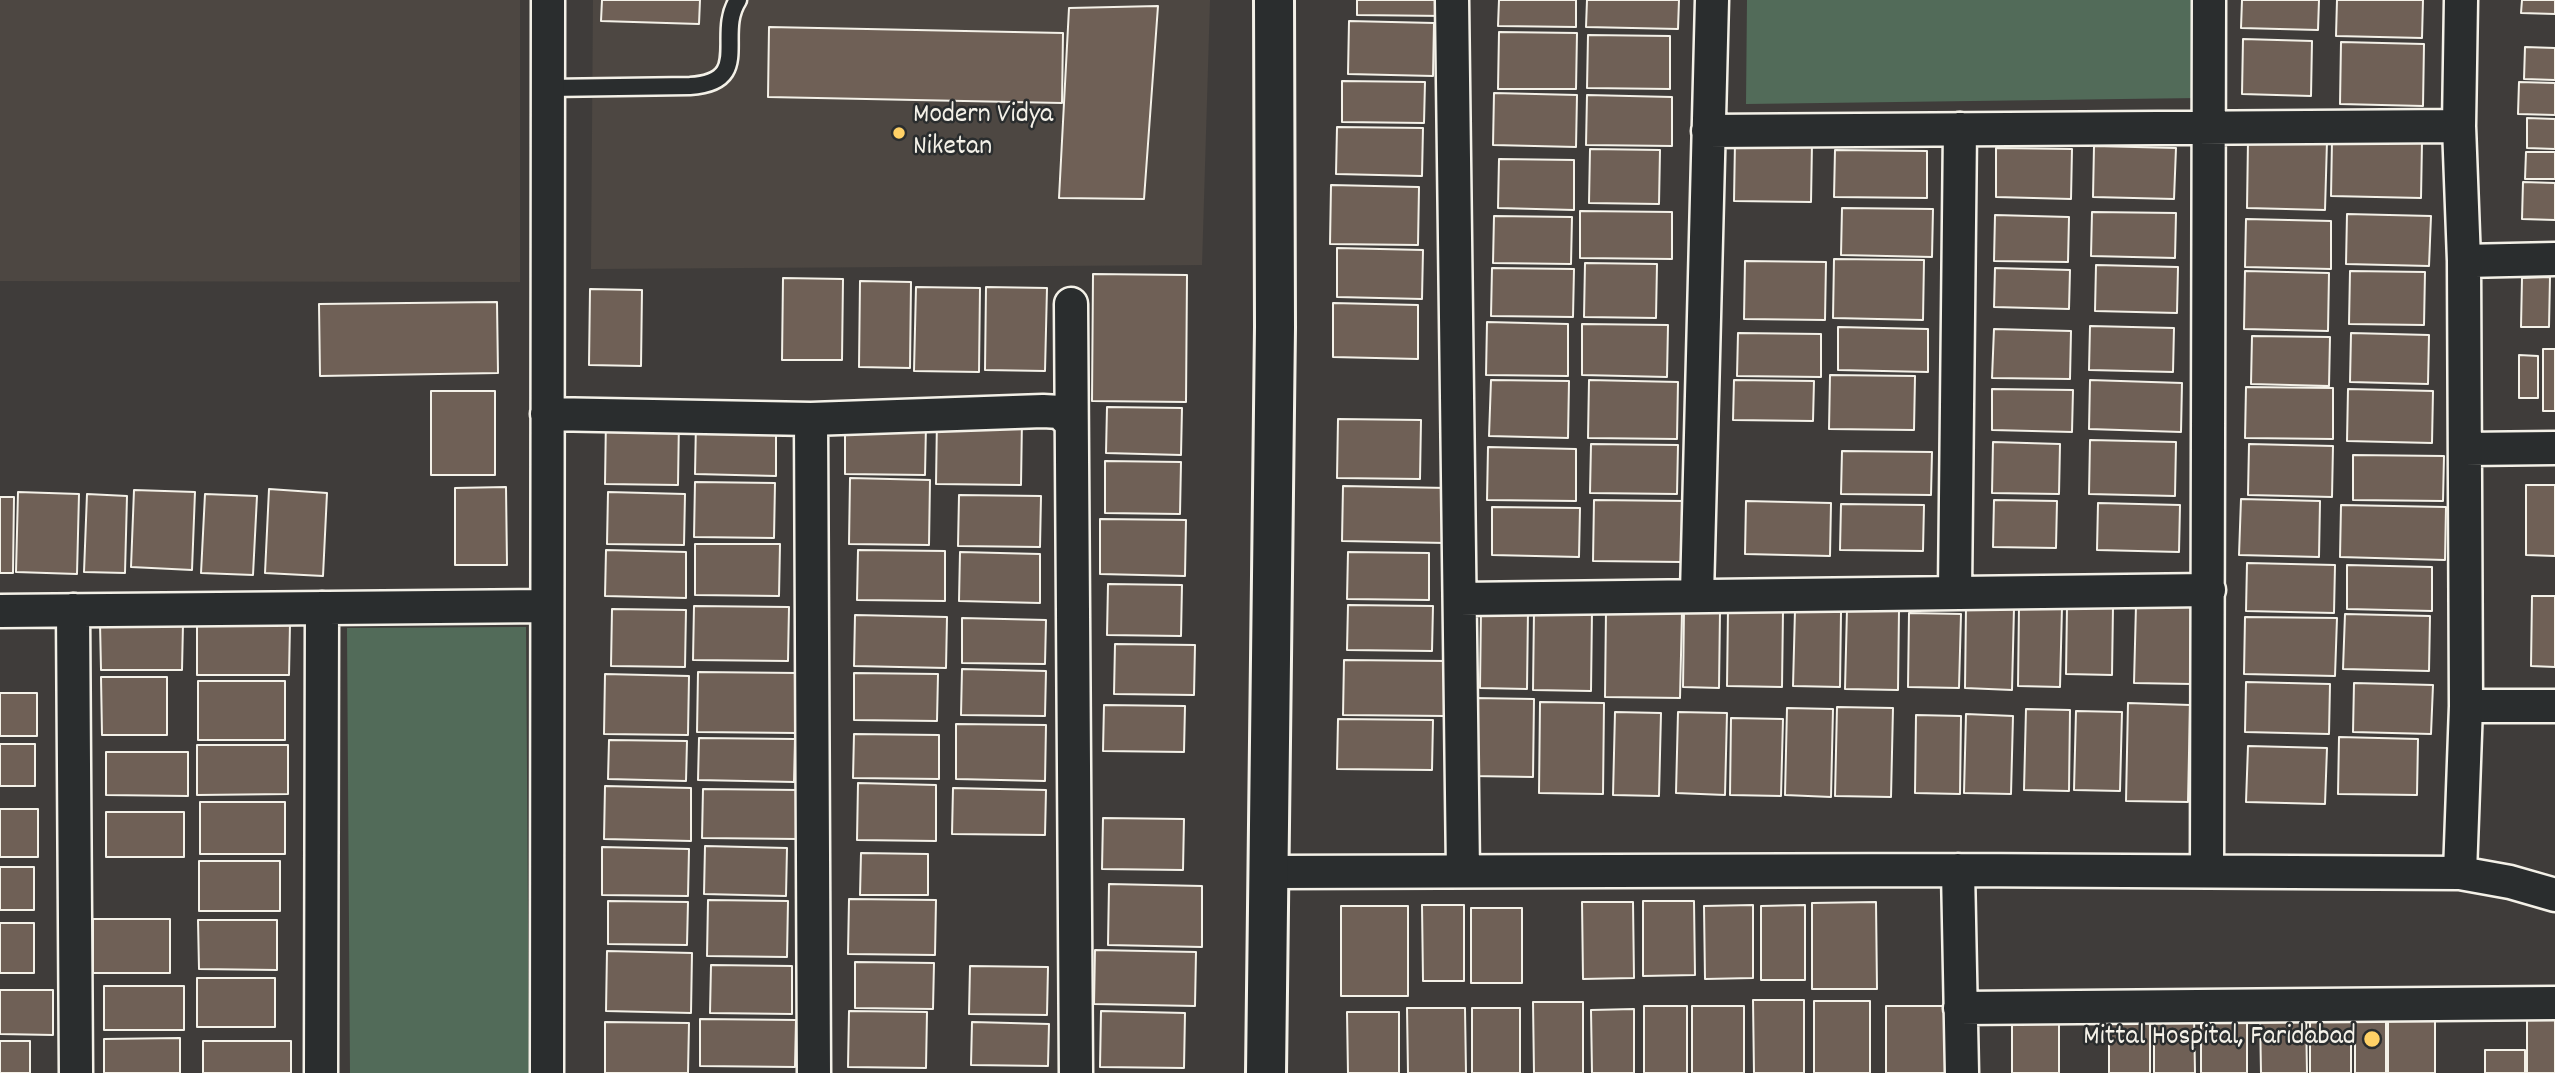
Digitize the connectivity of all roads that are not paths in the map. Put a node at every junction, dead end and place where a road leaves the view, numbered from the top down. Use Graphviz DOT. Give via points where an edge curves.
graph roads {
  1 [pos="548,0"];
  2 [pos="738,0"];
  3 [pos="1274,0"];
  4 [pos="1452,0"];
  5 [pos="1712,0"];
  6 [pos="2209,0"];
  7 [pos="2461,0"];
  8 [pos="548,88"];
  9 [pos="2459,126"];
  10 [pos="2209,128"];
  11 [pos="1960,129"];
  12 [pos="1708,131"];
  13 [pos="2555,259"];
  14 [pos="2464,261"];
  15 [pos="1071,304"];
  16 [pos="547,414"];
  17 [pos="811,419"];
  18 [pos="1071,423"];
  19 [pos="2465,449"];
  20 [pos="2555,449"];
  21 [pos="2209,590"];
  22 [pos="1955,591"];
  23 [pos="1697,594"];
  24 [pos="1460,598"];
  25 [pos="547,606"];
  26 [pos="322,608"];
  27 [pos="73,610"];
  28 [pos="0,611"];
  29 [pos="2466,706"];
  30 [pos="2555,706"];
  31 [pos="1463,870"];
  32 [pos="1958,870"];
  33 [pos="2207,871"];
  34 [pos="1270,872"];
  35 [pos="2460,873"];
  36 [pos="2555,895"];
  37 [pos="2555,1003"];
  38 [pos="1960,1007"];
  39 [pos="76,1073"];
  40 [pos="321,1073"];
  41 [pos="547,1073"];
  42 [pos="814,1073"];
  43 [pos="1076,1073"];
  44 [pos="1266,1073"];
  45 [pos="1962,1073"];
  1 -- 8 [label="street"];
  2 -- 8 [label="lane" via="732,14 728,69 719,80 690,86"];
  3 -- 34 [label="street"];
  4 -- 24 [label="street"];
  5 -- 12 [label="street"];
  6 -- 10 [label="street"];
  7 -- 9 [label="street"];
  8 -- 16 [label="street"];
  9 -- 10 [label="street"];
  9 -- 14 [label="street"];
  10 -- 11 [label="street"];
  10 -- 21 [label="street"];
  11 -- 12 [label="street"];
  11 -- 22 [label="street"];
  12 -- 23 [label="street"];
  13 -- 14 [label="street"];
  14 -- 19 [label="street"];
  15 -- 18 [label="street"];
  16 -- 17 [label="street"];
  16 -- 25 [label="street"];
  17 -- 18 [label="street" via="1043,411 1060,412"];
  17 -- 42 [label="street"];
  18 -- 43 [label="street"];
  19 -- 20 [label="street"];
  19 -- 29 [label="street"];
  21 -- 22 [label="street"];
  21 -- 33 [label="street"];
  22 -- 23 [label="street"];
  23 -- 24 [label="street"];
  24 -- 31 [label="street"];
  25 -- 26 [label="street"];
  25 -- 41 [label="street"];
  26 -- 27 [label="street"];
  26 -- 40 [label="street"];
  27 -- 28 [label="street"];
  27 -- 39 [label="street"];
  29 -- 30 [label="street"];
  29 -- 35 [label="street"];
  31 -- 32 [label="street"];
  31 -- 34 [label="street"];
  32 -- 33 [label="street"];
  32 -- 38 [label="street"];
  33 -- 35 [label="street"];
  34 -- 44 [label="street"];
  35 -- 36 [label="street"];
  37 -- 38 [label="street"];
  38 -- 45 [label="street"];
}
